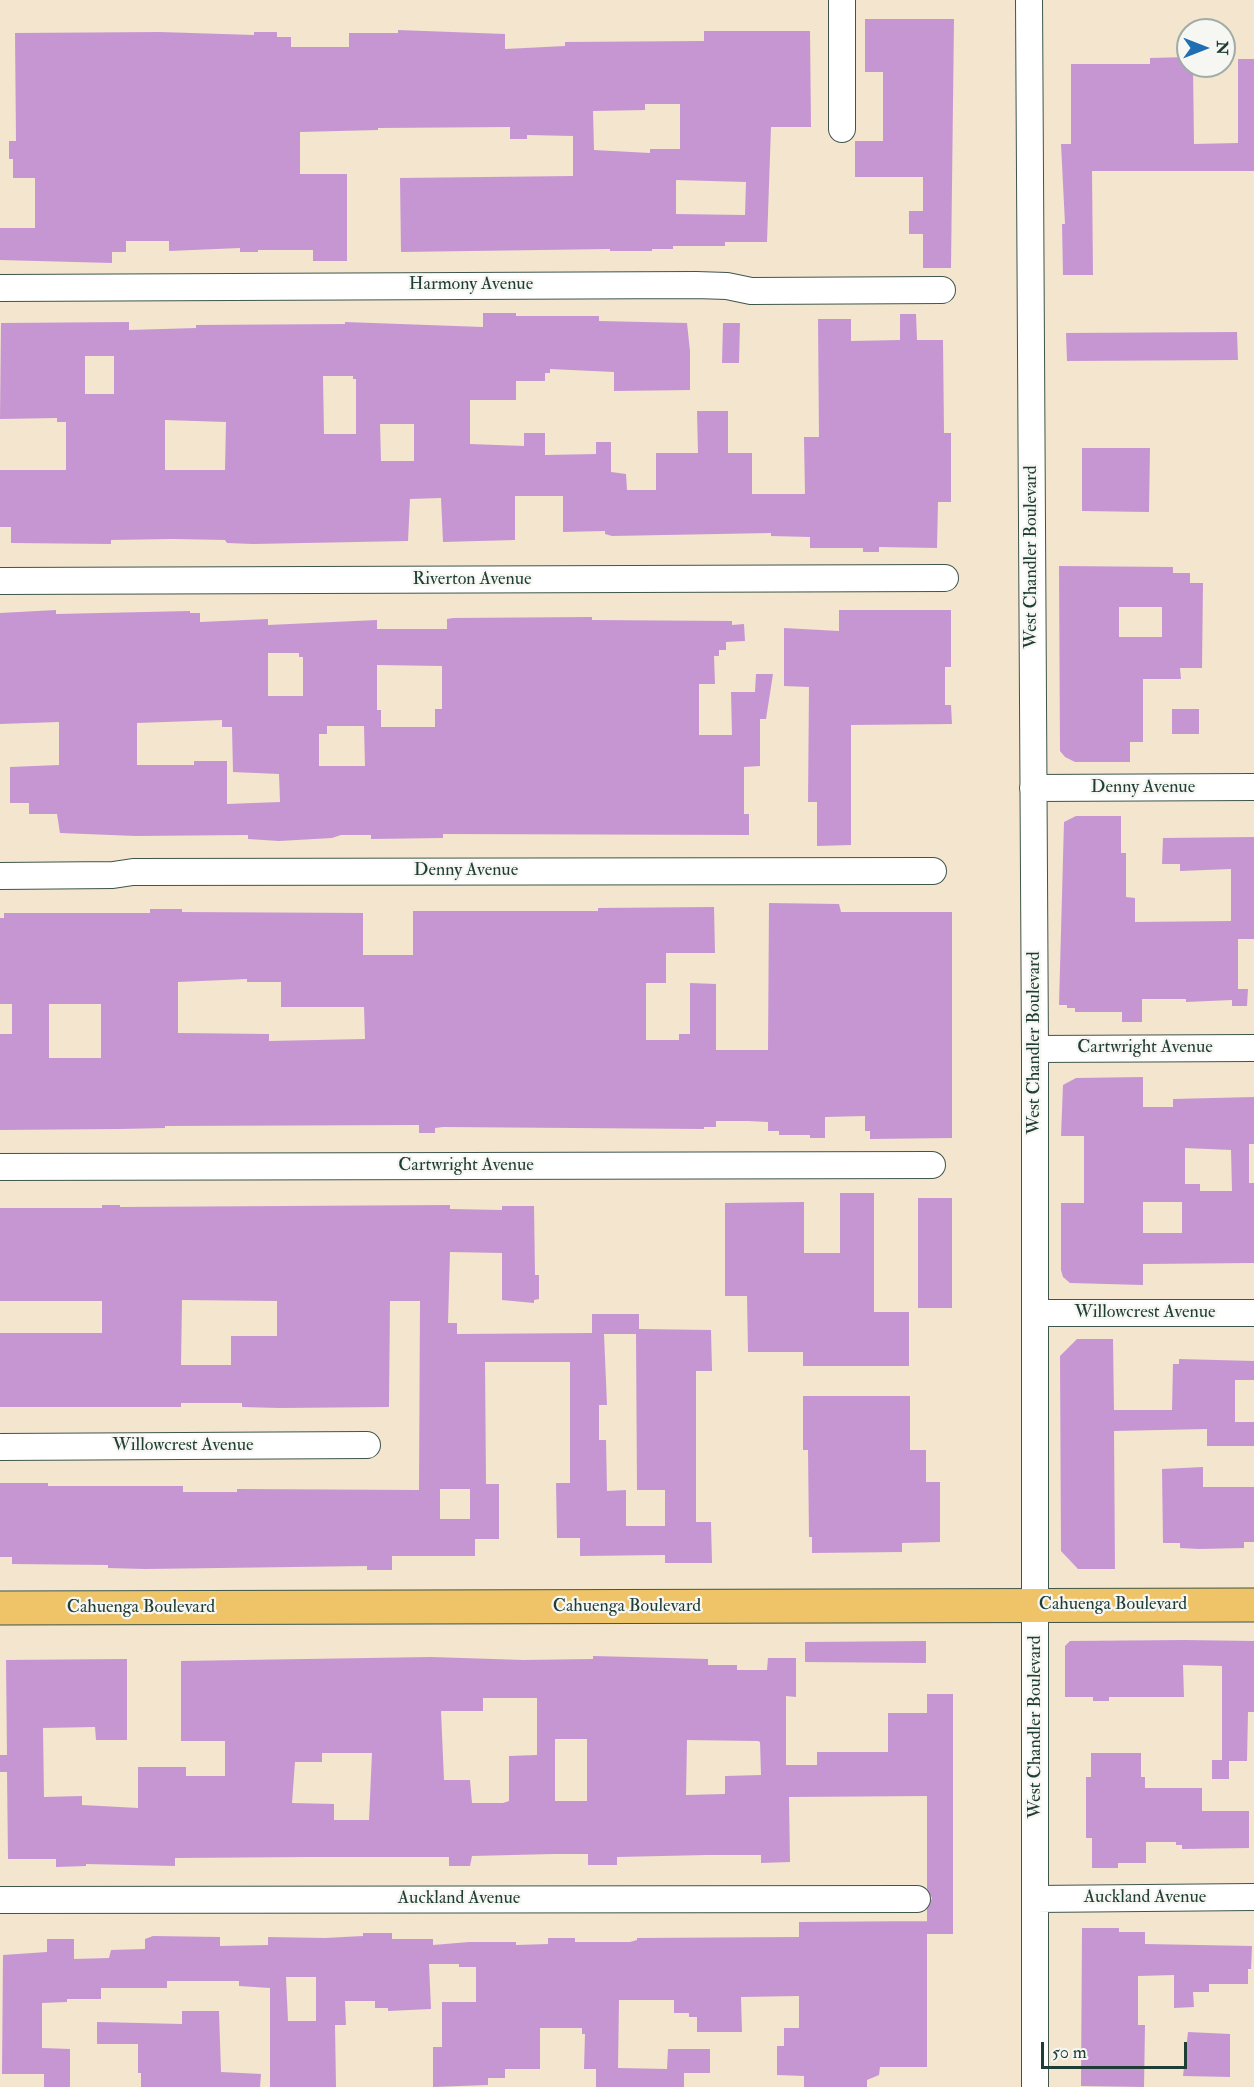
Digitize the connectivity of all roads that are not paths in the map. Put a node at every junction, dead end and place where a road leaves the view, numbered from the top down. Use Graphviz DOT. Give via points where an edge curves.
graph roads {
  1 [pos="842,0"];
  2 [pos="1029,0"];
  3 [pos="842,129"];
  4 [pos="0,288"];
  5 [pos="942,290"];
  6 [pos="945,578"];
  7 [pos="0,581"];
  8 [pos="1033,788"];
  9 [pos="1254,788"];
  10 [pos="933,871"];
  11 [pos="0,876"];
  12 [pos="1254,1048"];
  13 [pos="1035,1049"];
  14 [pos="932,1165"];
  15 [pos="0,1167"];
  16 [pos="1036,1313"];
  17 [pos="1254,1313"];
  18 [pos="367,1445"];
  19 [pos="0,1447"];
  20 [pos="1036,1605"];
  21 [pos="1254,1605"];
  22 [pos="0,1608"];
  23 [pos="1254,1897"];
  24 [pos="917,1899"];
  25 [pos="1035,1899"];
  26 [pos="0,1900"];
  27 [pos="1035,2087"];
  1 -- 3 [label="street"];
  2 -- 8 [label="street, West Chandler Boulevard"];
  4 -- 5 [label="street, Harmony Avenue" via="696,285 751,291"];
  6 -- 7 [label="street, Riverton Avenue"];
  8 -- 9 [label="street, Denny Avenue"];
  8 -- 13 [label="street, West Chandler Boulevard"];
  10 -- 11 [label="street, Denny Avenue" via="133,872"];
  12 -- 13 [label="street, Cartwright Avenue"];
  13 -- 16 [label="street, West Chandler Boulevard"];
  14 -- 15 [label="street, Cartwright Avenue"];
  16 -- 17 [label="street, Willowcrest Avenue"];
  16 -- 20 [label="street, West Chandler Boulevard"];
  18 -- 19 [label="street, Willowcrest Avenue"];
  20 -- 21 [label="main road, Cahuenga Boulevard"];
  20 -- 22 [label="main road, Cahuenga Boulevard"];
  20 -- 25 [label="street, West Chandler Boulevard"];
  23 -- 25 [label="street, Auckland Avenue"];
  24 -- 26 [label="street, Auckland Avenue"];
  25 -- 27 [label="street, West Chandler Boulevard"];
}
